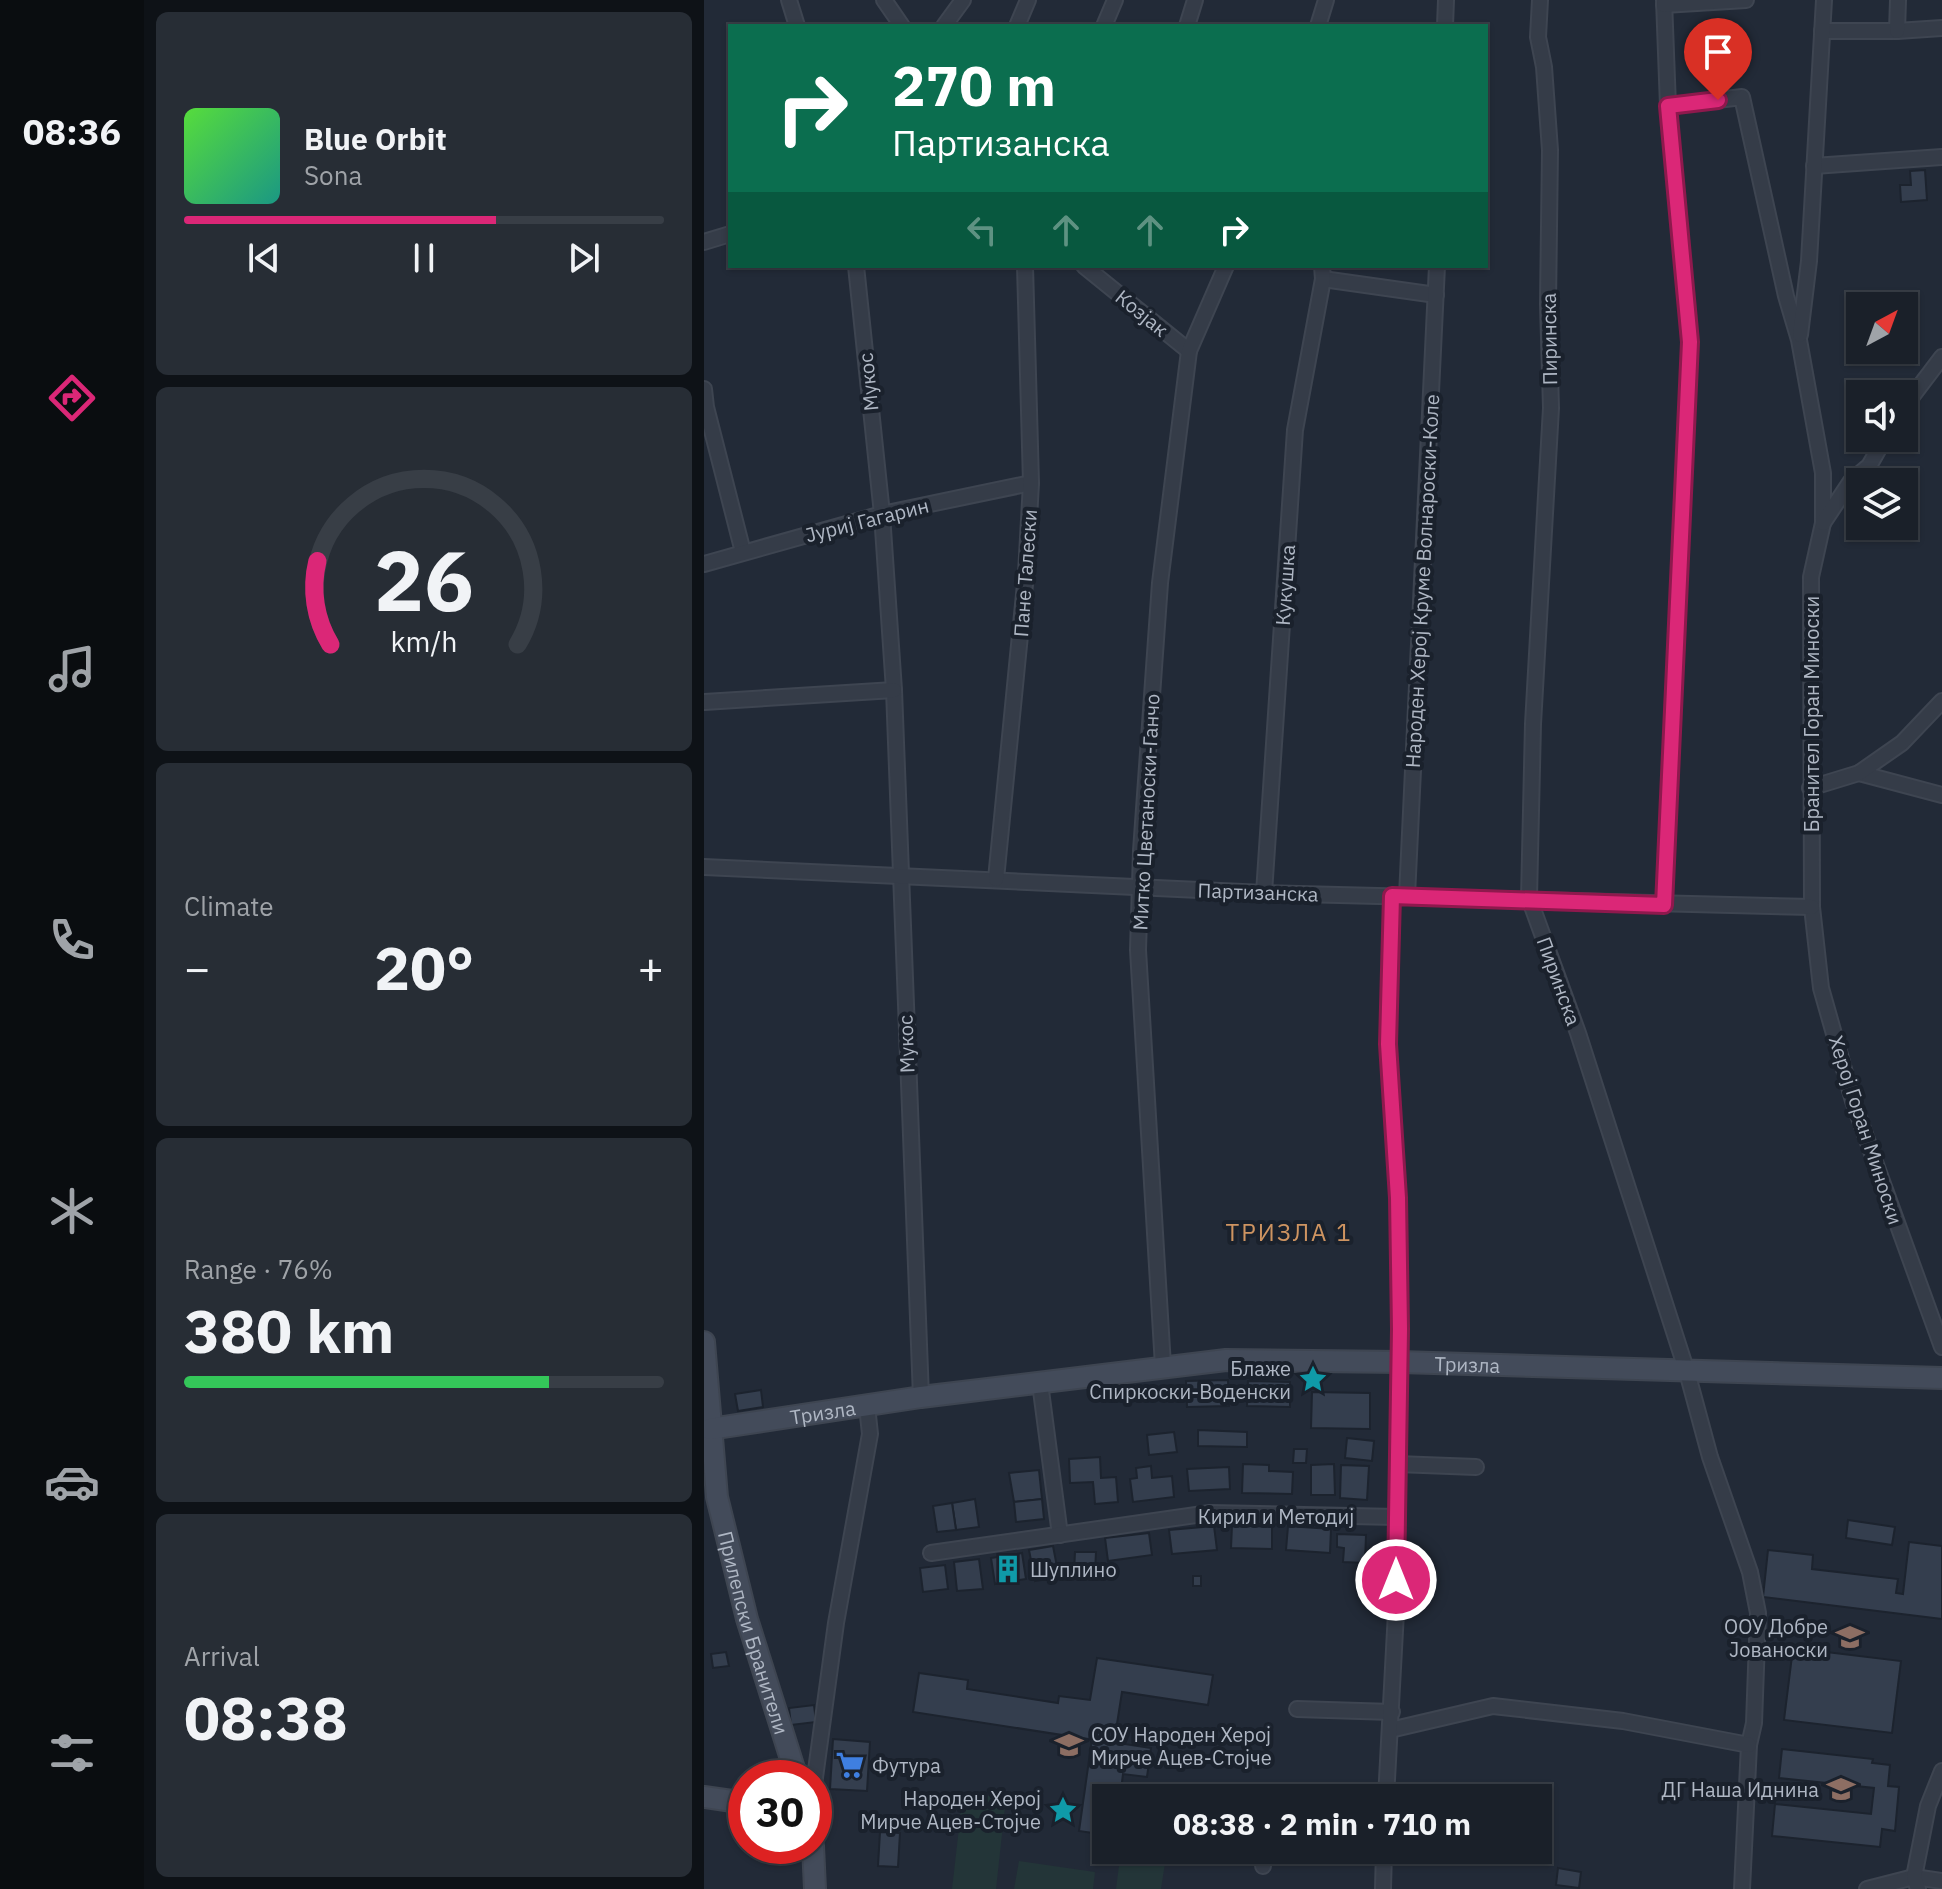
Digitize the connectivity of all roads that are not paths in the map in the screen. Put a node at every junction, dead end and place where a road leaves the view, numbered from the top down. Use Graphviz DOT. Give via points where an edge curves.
graph roads {
  1 [pos="789,0"];
  2 [pos="884,0"];
  3 [pos="963,0"];
  4 [pos="1028,0"];
  5 [pos="1115,0"];
  6 [pos="1195,0"];
  7 [pos="1326,0"];
  8 [pos="1446,0"];
  9 [pos="1540,0"];
  10 [pos="1746,0"];
  11 [pos="1824,0"];
  12 [pos="1898,0"];
  13 [pos="1664,2"];
  14 [pos="796,24"];
  15 [pos="901,24"];
  16 [pos="945,24"];
  17 [pos="1018,24"];
  18 [pos="1105,24"];
  19 [pos="1188,24"];
  20 [pos="1319,24"];
  21 [pos="1445,24"];
  22 [pos="1942,28"];
  23 [pos="1822,31"];
  24 [pos="1897,31"];
  25 [pos="1668,106"];
  26 [pos="1942,157"];
  27 [pos="1814,166"];
  28 [pos="728,235"];
  29 [pos="704,242"];
  30 [pos="856,268"];
  31 [pos="1025,268"];
  32 [pos="1225,268"];
  33 [pos="1437,268"];
  34 [pos="1092,269"];
  35 [pos="1323,272"];
  36 [pos="1436,295"];
  37 [pos="1799,340"];
  38 [pos="1189,351"];
  39 [pos="1942,357"];
  40 [pos="704,389"];
  41 [pos="1918,389"];
  42 [pos="1877,452"];
  43 [pos="1031,483"];
  44 [pos="882,514"];
  45 [pos="1823,523"];
  46 [pos="743,552"];
  47 [pos="704,564"];
  48 [pos="894,690"];
  49 [pos="1942,701"];
  50 [pos="704,702"];
  51 [pos="1859,773"];
  52 [pos="1810,788"];
  53 [pos="1942,795"];
  54 [pos="704,867"];
  55 [pos="899,877"];
  56 [pos="996,879"];
  57 [pos="1139,888"];
  58 [pos="1264,893"];
  59 [pos="1400,896"];
  60 [pos="1529,898"];
  61 [pos="1664,905"];
  62 [pos="1812,907"];
  63 [pos="704,1342"];
  64 [pos="1942,1347"];
  65 [pos="1400,1362"];
  66 [pos="1163,1366"];
  67 [pos="1687,1372"];
  68 [pos="1942,1378"];
  69 [pos="1040,1383"];
  70 [pos="921,1397"];
  71 [pos="867,1406"];
  72 [pos="710,1429"];
  73 [pos="1397,1464"];
  74 [pos="1476,1467"];
  75 [pos="1397,1517"];
  76 [pos="1060,1535"];
  77 [pos="931,1553"];
  78 [pos="1297,1709"];
  79 [pos="1392,1712"];
  80 [pos="1390,1730"];
  81 [pos="1749,1745"];
  82 [pos="791,1760"];
  83 [pos="817,1760"];
  84 [pos="1942,1771"];
  85 [pos="1387,1784"];
  86 [pos="704,1797"];
  87 [pos="728,1800"];
  88 [pos="814,1864"];
  89 [pos="1384,1864"];
  90 [pos="1942,1881"];
  91 [pos="1916,1883"];
  92 [pos="815,1889"];
  93 [pos="1383,1889"];
  94 [pos="1742,1889"];
  95 [pos="1867,1889"];
  1 -- 14 [label="street"];
  2 -- 15 [label="street"];
  3 -- 16 [label="street"];
  4 -- 17 [label="street"];
  5 -- 18 [label="street"];
  6 -- 19 [label="street"];
  7 -- 20 [label="street"];
  8 -- 21 [label="street"];
  9 -- 60 [label="street, Пиринска" via="1538,37 1550,150 1551,408"];
  10 -- 13 [label="street"];
  11 -- 23 [label="street, Бранител Горан Миноски"];
  12 -- 24 [label="street"];
  13 -- 25 [label="street"];
  22 -- 24 [label="street"];
  23 -- 24 [label="street"];
  23 -- 27 [label="street, Бранител Горан Миноски"];
  25 -- 37 [label="street, Бранител Горан Миноски" via="1742,97"];
  25 -- 61 [label="street" via="1690,342"];
  26 -- 27 [label="street"];
  27 -- 37 [label="street, Бранител Горан Миноски"];
  28 -- 29 [label="street"];
  30 -- 44 [label="street, Мукос"];
  31 -- 43 [label="street, Пане Талески"];
  32 -- 38 [label="street, Митко Цветаноски-Ганчо"];
  33 -- 36 [label="street, Народен Херој Круме Волнароски-Коле"];
  34 -- 38 [label="street, Козјак"];
  35 -- 36 [label="street, Кукушка"];
  35 -- 58 [label="street, Кукушка" via="1295,430"];
  36 -- 59 [label="street, Народен Херој Круме Волнароски-Коле"];
  37 -- 45 [label="street, Бранител Горан Миноски" via="1823,473"];
  38 -- 57 [label="street, Митко Цветаноски-Ганчо" via="1160,583"];
  39 -- 41 [label="street"];
  40 -- 46 [label="street"];
  42 -- 45 [label="street, Бранител Горан Миноски"];
  43 -- 44 [label="street, Јуриј Гагарин"];
  43 -- 56 [label="street, Пане Талески"];
  44 -- 46 [label="street, Јуриј Гагарин"];
  44 -- 48 [label="street, Мукос"];
  45 -- 52 [label="street, Бранител Горан Миноски" via="1811,577"];
  46 -- 47 [label="street, Јуриј Гагарин"];
  48 -- 50 [label="street"];
  48 -- 55 [label="street, Мукос"];
  49 -- 51 [label="street" via="1902,743"];
  51 -- 52 [label="street"];
  51 -- 53 [label="street"];
  52 -- 62 [label="street, Бранител Горан Миноски"];
  54 -- 55 [label="street, Партизанска"];
  55 -- 56 [label="street, Партизанска"];
  55 -- 70 [label="street, Мукос"];
  56 -- 57 [label="street, Партизанска"];
  57 -- 58 [label="street, Партизанска"];
  57 -- 66 [label="street, Митко Цветаноски-Ганчо" via="1138,950"];
  58 -- 59 [label="street, Партизанска"];
  59 -- 60 [label="street, Партизанска"];
  59 -- 65 [label="street, Народен Херој Круме Волнароски-Коле" via="1388,1044 1398,1198"];
  60 -- 61 [label="street, Партизанска"];
  60 -- 67 [label="street, Пиринска"];
  61 -- 62 [label="street, Партизанска"];
  62 -- 64 [label="street, Херој Горан Миноски" via="1821,988 1853,1101"];
  63 -- 72 [label="street, Прилепски Бранители"];
  65 -- 66 [label="street, Тризла" via="1226,1360"];
  65 -- 67 [label="street, Тризла"];
  65 -- 73 [label="street, Народен Херој Круме Волнароски-Коле"];
  66 -- 69 [label="street, Тризла"];
  67 -- 68 [label="street, Тризла"];
  67 -- 81 [label="street, Пиринска" via="1758,1613"];
  69 -- 70 [label="street, Тризла"];
  69 -- 76 [label="street"];
  70 -- 71 [label="street, Тризла"];
  71 -- 72 [label="street, Тризла"];
  71 -- 83 [label="street, Прилепски Бранители" via="870,1434"];
  72 -- 82 [label="street, Прилепски Бранители" via="717,1497 747,1619"];
  73 -- 74 [label="street"];
  73 -- 75 [label="street, Народен Херој Круме Волнароски-Коле"];
  75 -- 76 [label="street, Кирил и Методиј" via="1210,1513"];
  75 -- 79 [label="street, Народен Херој Круме Волнароски-Коле"];
  76 -- 77 [label="street, Кирил и Методиј"];
  78 -- 79 [label="street"];
  79 -- 80 [label="street, Народен Херој Круме Волнароски-Коле"];
  80 -- 81 [label="street" via="1493,1706 1623,1721"];
  80 -- 85 [label="street, Народен Херој Круме Волнароски-Коле"];
  81 -- 94 [label="street, Пиринска"];
  84 -- 91 [label="street" via="1928,1806"];
  86 -- 87 [label="street"];
  88 -- 92 [label="street"];
  89 -- 93 [label="street"];
  90 -- 91 [label="street"];
  91 -- 95 [label="street"];
}
